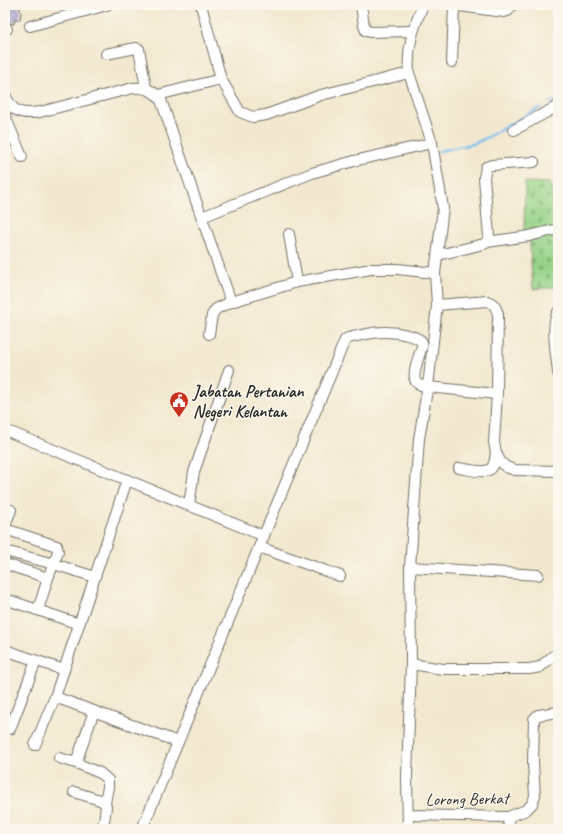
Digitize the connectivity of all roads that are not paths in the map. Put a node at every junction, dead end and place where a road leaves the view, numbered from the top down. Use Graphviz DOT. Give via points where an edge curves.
graph roads {
  1 [pos="107,5"];
  2 [pos="201,5"];
  3 [pos="361,5"];
  4 [pos="423,5"];
  5 [pos="453,5"];
  6 [pos="512,5"];
  7 [pos="30,26"];
  8 [pos="412,31"];
  9 [pos="106,54"];
  10 [pos="452,62"];
  11 [pos="409,73"];
  12 [pos="222,79"];
  13 [pos="146,88"];
  14 [pos="5,94"];
  15 [pos="158,95"];
  16 [pos="558,106"];
  17 [pos="5,116"];
  18 [pos="514,130"];
  19 [pos="432,143"];
  20 [pos="22,157"];
  21 [pos="534,162"];
  22 [pos="202,217"];
  23 [pos="558,229"];
  24 [pos="289,234"];
  25 [pos="487,242"];
  26 [pos="438,255"];
  27 [pos="435,273"];
  28 [pos="297,282"];
  29 [pos="231,302"];
  30 [pos="437,305"];
  31 [pos="558,312"];
  32 [pos="209,334"];
  33 [pos="557,361"];
  34 [pos="229,370"];
  35 [pos="558,374"];
  36 [pos="428,387"];
  37 [pos="497,394"];
  38 [pos="5,430"];
  39 [pos="496,453"];
  40 [pos="459,468"];
  41 [pos="558,471"];
  42 [pos="127,480"];
  43 [pos="189,505"];
  44 [pos="11,510"];
  45 [pos="5,525"];
  46 [pos="5,529"];
  47 [pos="264,536"];
  48 [pos="259,547"];
  49 [pos="5,551"];
  50 [pos="5,564"];
  51 [pos="54,564"];
  52 [pos="410,567"];
  53 [pos="538,575"];
  54 [pos="340,576"];
  55 [pos="95,577"];
  56 [pos="48,578"];
  57 [pos="5,599"];
  58 [pos="38,610"];
  59 [pos="80,624"];
  60 [pos="5,650"];
  61 [pos="558,654"];
  62 [pos="36,661"];
  63 [pos="411,664"];
  64 [pos="64,670"];
  65 [pos="55,696"];
  66 [pos="94,711"];
  67 [pos="558,712"];
  68 [pos="10,728"];
  69 [pos="178,742"];
  70 [pos="35,745"];
  71 [pos="59,758"];
  72 [pos="76,763"];
  73 [pos="74,792"];
  74 [pos="105,803"];
  75 [pos="408,815"];
  76 [pos="508,817"];
  77 [pos="103,829"];
  78 [pos="142,829"];
  79 [pos="408,829"];
  80 [pos="508,829"];
  1 -- 7 [label="street"];
  2 -- 12 [label="street"];
  3 -- 8 [label="street" via="366,31"];
  4 -- 8 [label="street"];
  5 -- 6 [label="street" via="504,12"];
  5 -- 10 [label="street"];
  8 -- 11 [label="street"];
  9 -- 13 [label="street" via="139,49"];
  11 -- 12 [label="street" via="321,95 266,116 253,117 240,112"];
  11 -- 19 [label="street"];
  12 -- 15 [label="street"];
  13 -- 14 [label="street" via="133,88 28,114 18,112"];
  13 -- 15 [label="street"];
  15 -- 22 [label="street"];
  16 -- 18 [label="street"];
  17 -- 20 [label="street"];
  19 -- 22 [label="street" via="312,173"];
  19 -- 26 [label="street" via="443,208"];
  21 -- 25 [label="street" via="486,167 484,178 489,236"];
  22 -- 29 [label="street"];
  23 -- 25 [label="street"];
  24 -- 28 [label="street"];
  25 -- 26 [label="street"];
  26 -- 27 [label="street"];
  27 -- 28 [label="street" via="371,269"];
  27 -- 30 [label="street"];
  28 -- 29 [label="street"];
  29 -- 32 [label="street" via="214,312"];
  30 -- 36 [label="street"];
  30 -- 37 [label="street" via="487,301 497,308"];
  31 -- 33 [label="street" via="554,327"];
  33 -- 35 [label="street"];
  34 -- 43 [label="street" via="194,472"];
  36 -- 37 [label="street"];
  36 -- 47 [label="street" via="417,384 414,377 422,346 420,339 387,331 346,338"];
  36 -- 52 [label="street" via="419,439"];
  37 -- 39 [label="street" via="494,442"];
  38 -- 42 [label="street"];
  39 -- 40 [label="street" via="493,466 486,471"];
  39 -- 41 [label="street" via="506,467 514,470"];
  42 -- 43 [label="street"];
  42 -- 55 [label="street"];
  43 -- 47 [label="street"];
  44 -- 45 [label="street"];
  46 -- 51 [label="street" via="57,546"];
  47 -- 48 [label="street"];
  48 -- 54 [label="street"];
  48 -- 69 [label="street"];
  49 -- 51 [label="street"];
  50 -- 56 [label="street"];
  51 -- 55 [label="street"];
  51 -- 56 [label="street"];
  52 -- 53 [label="street"];
  52 -- 63 [label="street"];
  55 -- 59 [label="street"];
  56 -- 58 [label="street"];
  57 -- 58 [label="street"];
  58 -- 59 [label="street"];
  59 -- 64 [label="street"];
  60 -- 62 [label="street"];
  61 -- 63 [label="street" via="540,667 529,669 443,669"];
  62 -- 64 [label="street"];
  62 -- 68 [label="street"];
  63 -- 75 [label="street"];
  64 -- 65 [label="street"];
  65 -- 66 [label="street"];
  65 -- 70 [label="street"];
  66 -- 69 [label="street"];
  66 -- 72 [label="street"];
  67 -- 76 [label="street, Lorong Berkat" via="538,715 534,719 535,796 526,810"];
  69 -- 78 [label="street"];
  71 -- 72 [label="street"];
  72 -- 74 [label="street" via="100,773 108,780"];
  73 -- 74 [label="street"];
  74 -- 77 [label="street"];
  75 -- 76 [label="street, Lorong Berkat"];
  75 -- 79 [label="street"];
  76 -- 80 [label="street"];
}
